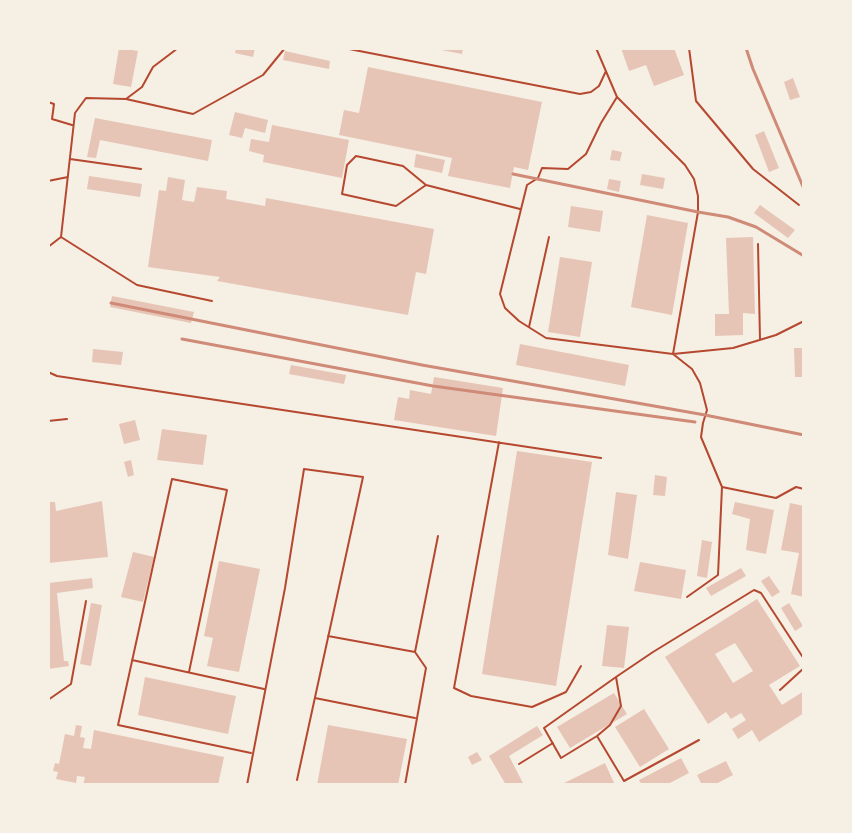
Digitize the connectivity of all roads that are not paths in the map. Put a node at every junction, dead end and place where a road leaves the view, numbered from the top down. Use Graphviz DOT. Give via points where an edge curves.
graph roads {
  1 [pos="178,48"];
  2 [pos="285,48"];
  3 [pos="345,48"];
  4 [pos="596,48"];
  5 [pos="689,48"];
  6 [pos="606,71"];
  7 [pos="617,97"];
  8 [pos="126,99"];
  9 [pos="48,102"];
  10 [pos="73,126"];
  11 [pos="70,159"];
  12 [pos="141,169"];
  13 [pos="68,177"];
  14 [pos="48,181"];
  15 [pos="426,185"];
  16 [pos="798,206"];
  17 [pos="520,209"];
  18 [pos="61,237"];
  19 [pos="549,237"];
  20 [pos="758,244"];
  21 [pos="48,247"];
  22 [pos="212,301"];
  23 [pos="804,321"];
  24 [pos="529,327"];
  25 [pos="760,340"];
  26 [pos="673,354"];
  27 [pos="48,372"];
  28 [pos="67,419"];
  29 [pos="48,421"];
  30 [pos="499,442"];
  31 [pos="601,458"];
  32 [pos="722,487"];
  33 [pos="804,489"];
  34 [pos="438,536"];
  35 [pos="687,597"];
  36 [pos="86,601"];
  37 [pos="328,636"];
  38 [pos="415,652"];
  39 [pos="804,659"];
  40 [pos="132,660"];
  41 [pos="581,666"];
  42 [pos="804,668"];
  43 [pos="189,672"];
  44 [pos="616,677"];
  45 [pos="264,689"];
  46 [pos="780,690"];
  47 [pos="315,698"];
  48 [pos="48,700"];
  49 [pos="417,718"];
  50 [pos="597,736"];
  51 [pos="699,740"];
  52 [pos="553,743"];
  53 [pos="253,753"];
  54 [pos="519,764"];
  55 [pos="297,780"];
  56 [pos="247,785"];
  57 [pos="405,785"];
  1 -- 8 [label="lane" via="153,67 142,87"];
  2 -- 8 [label="lane" via="263,75 193,114"];
  3 -- 6 [label="lane" via="580,94 599,86"];
  4 -- 6 [label="lane"];
  5 -- 16 [label="lane" via="696,101 753,169"];
  6 -- 7 [label="lane"];
  7 -- 17 [label="lane" via="586,154 568,169 542,168 538,178 527,185"];
  7 -- 26 [label="lane" via="685,165 698,196"];
  8 -- 10 [label="lane" via="86,98 75,112"];
  9 -- 10 [label="lane" via="54,104 52,119"];
  10 -- 11 [label="lane"];
  11 -- 12 [label="lane"];
  11 -- 13 [label="lane"];
  13 -- 14 [label="lane"];
  13 -- 18 [label="lane"];
  15 -- 15 [label="lane" via="403,165 356,156 347,165 342,194 396,206"];
  15 -- 17 [label="lane"];
  17 -- 24 [label="lane" via="500,294 505,308"];
  18 -- 21 [label="lane"];
  18 -- 22 [label="lane" via="137,285"];
  19 -- 24 [label="lane"];
  20 -- 25 [label="lane"];
  23 -- 25 [label="lane"];
  24 -- 26 [label="lane" via="546,338"];
  25 -- 26 [label="lane" via="733,348"];
  26 -- 32 [label="lane" via="692,369 700,383 707,410 701,437"];
  27 -- 30 [label="lane"];
  28 -- 29 [label="lane"];
  30 -- 31 [label="lane"];
  30 -- 41 [label="lane" via="454,688 471,696 532,707 566,692"];
  32 -- 33 [label="lane" via="776,498 796,487"];
  32 -- 35 [label="lane" via="718,575"];
  34 -- 38 [label="lane"];
  36 -- 48 [label="lane" via="71,684"];
  37 -- 38 [label="lane"];
  37 -- 45 [label="lane" via="363,477 304,469"];
  37 -- 47 [label="lane"];
  38 -- 49 [label="lane" via="426,668"];
  39 -- 44 [label="lane" via="761,593 754,590"];
  40 -- 43 [label="lane"];
  40 -- 43 [label="lane" via="172,479 227,490"];
  40 -- 53 [label="lane" via="118,725"];
  42 -- 46 [label="lane"];
  43 -- 45 [label="lane"];
  44 -- 50 [label="lane" via="621,706"];
  44 -- 52 [label="lane" via="544,728"];
  45 -- 53 [label="lane"];
  47 -- 49 [label="lane"];
  47 -- 55 [label="lane"];
  49 -- 57 [label="lane"];
  50 -- 51 [label="lane" via="624,781"];
  50 -- 52 [label="lane" via="561,758"];
  52 -- 54 [label="lane"];
  53 -- 56 [label="lane"];
}
